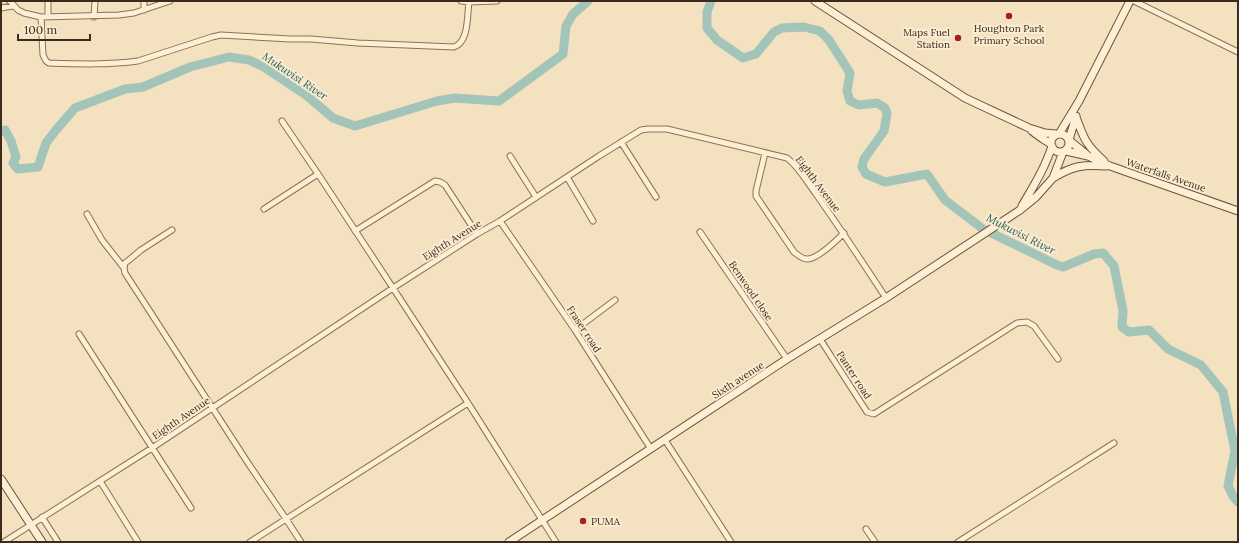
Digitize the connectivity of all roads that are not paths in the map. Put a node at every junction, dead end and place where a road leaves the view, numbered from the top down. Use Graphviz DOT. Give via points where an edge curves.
graph roads {
  1 [pos="48,1"];
  2 [pos="95,1"];
  3 [pos="144,1"];
  4 [pos="170,1"];
  5 [pos="461,1"];
  6 [pos="497,1"];
  7 [pos="815,1"];
  8 [pos="1130,1"];
  9 [pos="1134,1"];
  10 [pos="469,2"];
  11 [pos="12,3"];
  12 [pos="1,8"];
  13 [pos="144,10"];
  14 [pos="41,17"];
  15 [pos="48,17"];
  16 [pos="94,17"];
  17 [pos="1238,52"];
  18 [pos="1079,101"];
  19 [pos="1076,117"];
  20 [pos="282,121"];
  21 [pos="1029,128"];
  22 [pos="1058,134"];
  23 [pos="1069,141"];
  24 [pos="621,142"];
  25 [pos="1051,145"];
  26 [pos="1065,151"];
  27 [pos="765,153"];
  28 [pos="510,156"];
  29 [pos="1088,156"];
  30 [pos="1110,166"];
  31 [pos="318,174"];
  32 [pos="567,177"];
  33 [pos="1053,178"];
  34 [pos="656,196"];
  35 [pos="536,197"];
  36 [pos="264,209"];
  37 [pos="1020,210"];
  38 [pos="1238,211"];
  39 [pos="87,214"];
  40 [pos="593,220"];
  41 [pos="500,221"];
  42 [pos="172,230"];
  43 [pos="355,231"];
  44 [pos="700,232"];
  45 [pos="844,233"];
  46 [pos="477,234"];
  47 [pos="124,268"];
  48 [pos="393,288"];
  49 [pos="886,298"];
  50 [pos="615,300"];
  51 [pos="575,330"];
  52 [pos="79,334"];
  53 [pos="820,339"];
  54 [pos="1058,359"];
  55 [pos="787,360"];
  56 [pos="468,403"];
  57 [pos="212,407"];
  58 [pos="665,440"];
  59 [pos="1114,443"];
  60 [pos="152,448"];
  61 [pos="651,449"];
  62 [pos="1,479"];
  63 [pos="100,481"];
  64 [pos="191,508"];
  65 [pos="42,517"];
  66 [pos="286,519"];
  67 [pos="542,520"];
  68 [pos="30,525"];
  69 [pos="866,529"];
  70 [pos="4,542"];
  71 [pos="42,542"];
  72 [pos="58,542"];
  73 [pos="138,542"];
  74 [pos="250,542"];
  75 [pos="301,542"];
  76 [pos="509,542"];
  77 [pos="556,542"];
  78 [pos="731,542"];
  79 [pos="875,542"];
  80 [pos="958,542"];
  1 -- 15 [label="street"];
  2 -- 16 [label="street"];
  3 -- 13 [label="street"];
  4 -- 13 [label="street"];
  5 -- 10 [label="street"];
  6 -- 10 [label="street"];
  7 -- 21 [label="main road" via="965,98"];
  8 -- 18 [label="main road"];
  9 -- 17 [label="street"];
  10 -- 14 [label="street" via="465,36 461,43 454,47 221,35 138,60 87,64 46,61 43,55"];
  11 -- 12 [label="street"];
  11 -- 14 [label="street" via="24,13"];
  13 -- 16 [label="street"];
  14 -- 15 [label="street"];
  15 -- 16 [label="street"];
  18 -- 19 [label="main road"];
  18 -- 22 [label="main road"];
  19 -- 23 [label="main road"];
  19 -- 30 [label="main road" via="1089,147"];
  20 -- 31 [label="street"];
  21 -- 22 [label="main road"];
  21 -- 25 [label="main road"];
  22 -- 23 [label="main road" via="1065,135"];
  22 -- 25 [label="main road" via="1052,138"];
  23 -- 26 [label="main road" via="1070,145"];
  23 -- 29 [label="main road, Waterfalls Avenue"];
  24 -- 27 [label="street, Eighth Avenue" via="641,130 667,129"];
  24 -- 32 [label="street, Eighth Avenue"];
  24 -- 34 [label="street"];
  25 -- 26 [label="main road" via="1055,151"];
  25 -- 37 [label="main road" via="1038,178"];
  26 -- 29 [label="main road, Waterfalls Avenue"];
  26 -- 33 [label="main road"];
  27 -- 45 [label="street, Eighth Avenue" via="785,157 792,162"];
  27 -- 45 [label="street" via="756,196 794,252 801,258 810,259 829,248"];
  28 -- 35 [label="street"];
  29 -- 30 [label="main road, Waterfalls Avenue"];
  30 -- 33 [label="main road" via="1077,166"];
  30 -- 38 [label="main road, Waterfalls Avenue"];
  31 -- 36 [label="street"];
  31 -- 43 [label="street"];
  32 -- 35 [label="street, Eighth Avenue"];
  32 -- 40 [label="street"];
  33 -- 37 [label="main road, Sixth avenue" via="1036,198"];
  35 -- 41 [label="street, Eighth Avenue"];
  37 -- 49 [label="main road, Sixth avenue"];
  39 -- 47 [label="street" via="102,240"];
  41 -- 46 [label="street, Eighth Avenue"];
  41 -- 51 [label="street, Fraser road"];
  42 -- 47 [label="street" via="141,250 125,264"];
  43 -- 46 [label="street" via="435,181 445,185"];
  43 -- 48 [label="street"];
  44 -- 55 [label="street, Benwood close"];
  45 -- 49 [label="street, Eighth Avenue"];
  46 -- 48 [label="street, Eighth Avenue"];
  47 -- 57 [label="street"];
  48 -- 56 [label="street"];
  48 -- 57 [label="street, Eighth Avenue"];
  49 -- 53 [label="main road, Sixth avenue"];
  50 -- 51 [label="street"];
  51 -- 61 [label="street, Fraser road"];
  52 -- 60 [label="street"];
  53 -- 54 [label="street, Panter road" via="867,412 872,414 877,414 1017,323 1027,322 1034,326"];
  53 -- 55 [label="main road, Sixth avenue"];
  55 -- 58 [label="main road, Sixth avenue"];
  56 -- 66 [label="street"];
  56 -- 67 [label="street"];
  57 -- 60 [label="street, Eighth Avenue"];
  57 -- 66 [label="street"];
  58 -- 61 [label="main road, Sixth avenue"];
  58 -- 78 [label="street"];
  59 -- 80 [label="street"];
  60 -- 63 [label="street, Eighth Avenue"];
  60 -- 64 [label="street"];
  61 -- 67 [label="main road, Sixth avenue"];
  62 -- 68 [label="main road"];
  63 -- 65 [label="street, Eighth Avenue"];
  63 -- 73 [label="street"];
  65 -- 68 [label="street, Eighth Avenue"];
  65 -- 72 [label="street"];
  66 -- 74 [label="street"];
  66 -- 75 [label="street"];
  67 -- 76 [label="main road, Sixth avenue"];
  67 -- 77 [label="street"];
  68 -- 70 [label="street, Eighth Avenue"];
  68 -- 71 [label="main road"];
  69 -- 79 [label="street"];
}
